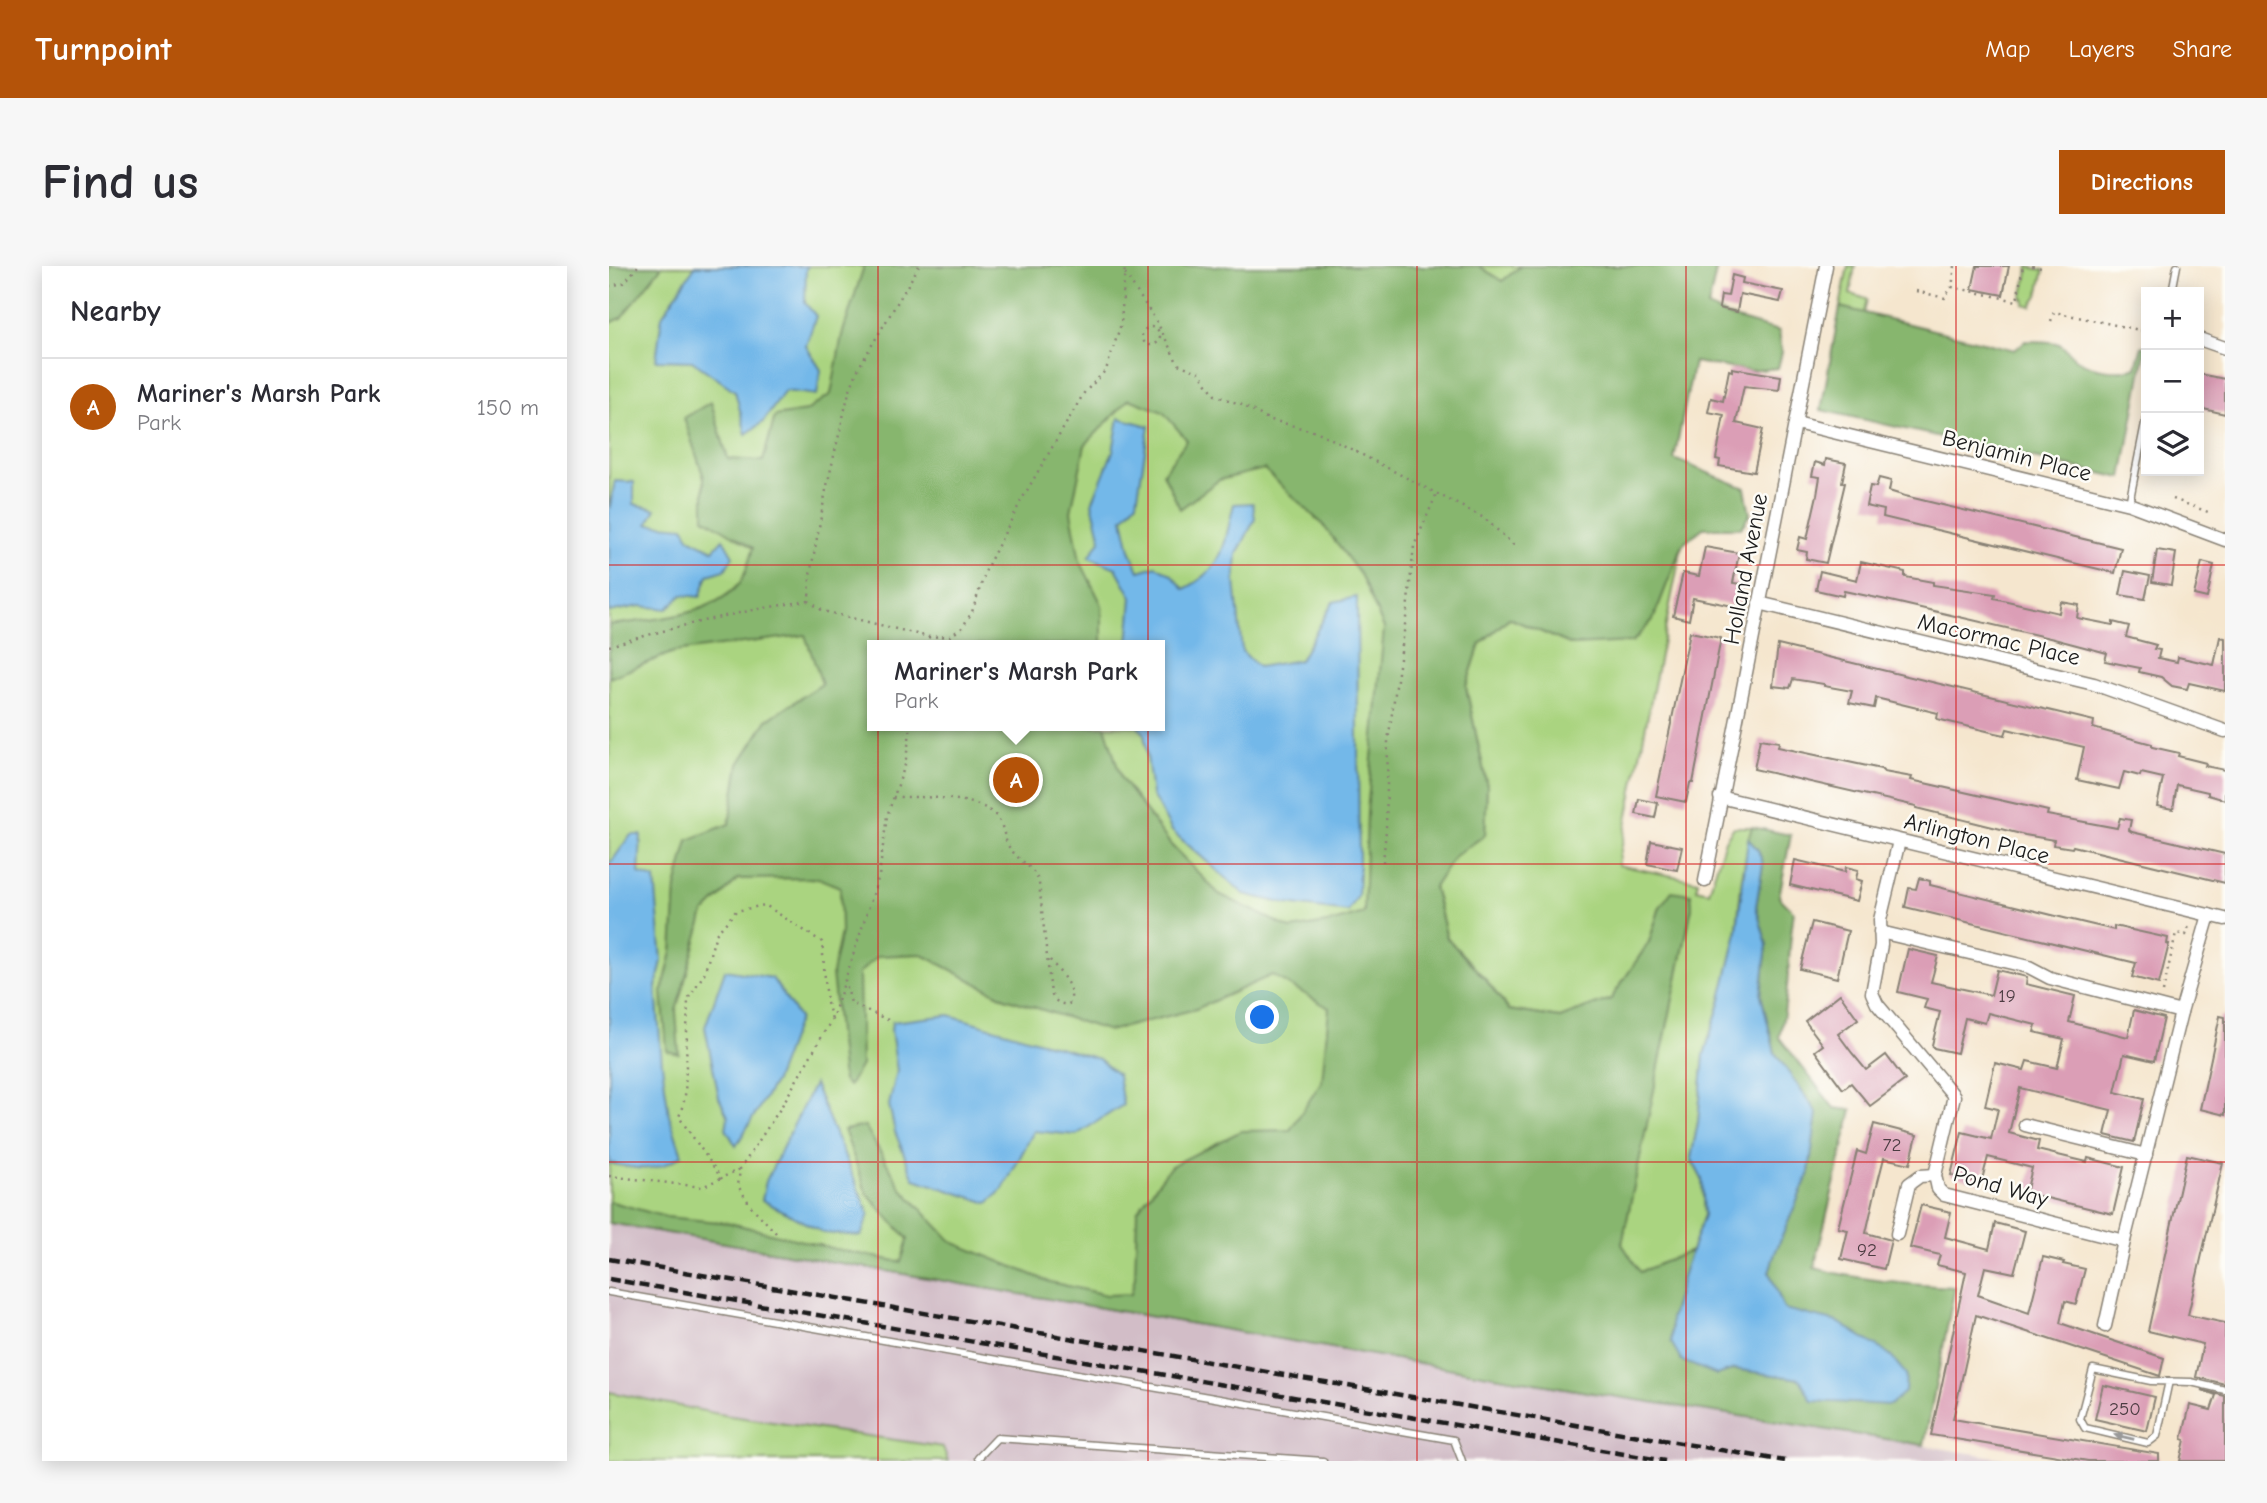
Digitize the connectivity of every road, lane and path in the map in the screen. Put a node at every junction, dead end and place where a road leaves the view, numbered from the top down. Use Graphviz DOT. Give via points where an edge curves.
graph roads {
  1 [pos="638,266"];
  2 [pos="919,266"];
  3 [pos="1125,266"];
  4 [pos="1826,266"];
  5 [pos="1955,266"];
  6 [pos="2024,266"];
  7 [pos="2032,266"];
  8 [pos="2177,266"];
  9 [pos="2045,269"];
  10 [pos="1125,274"];
  11 [pos="609,286"];
  12 [pos="1952,287"];
  13 [pos="2173,287"];
  14 [pos="1916,291"];
  15 [pos="2051,321"];
  16 [pos="1155,328"];
  17 [pos="2141,330"];
  18 [pos="2204,341"];
  19 [pos="2225,348"];
  20 [pos="1796,424"];
  21 [pos="2141,443"];
  22 [pos="1437,493"];
  23 [pos="2172,499"];
  24 [pos="2129,504"];
  25 [pos="2208,512"];
  26 [pos="2225,540"];
  27 [pos="1515,546"];
  28 [pos="809,601"];
  29 [pos="1759,604"];
  30 [pos="929,637"];
  31 [pos="928,640"];
  32 [pos="609,646"];
  33 [pos="910,731"];
  34 [pos="2225,731"];
  35 [pos="893,797"];
  36 [pos="1720,797"];
  37 [pos="1899,841"];
  38 [pos="1383,862"];
  39 [pos="1705,881"];
  40 [pos="2209,915"];
  41 [pos="2225,919"];
  42 [pos="2189,926"];
  43 [pos="1880,932"];
  44 [pos="1047,956"];
  45 [pos="845,980"];
  46 [pos="2161,998"];
  47 [pos="2181,1012"];
  48 [pos="832,1019"];
  49 [pos="888,1020"];
  50 [pos="2025,1125"];
  51 [pos="2146,1155"];
  52 [pos="740,1169"];
  53 [pos="1935,1175"];
  54 [pos="609,1176"];
  55 [pos="722,1179"];
  56 [pos="776,1233"];
  57 [pos="1897,1234"];
  58 [pos="2125,1241"];
  59 [pos="609,1292"];
  60 [pos="2105,1326"];
  61 [pos="2169,1381"];
  62 [pos="2225,1390"];
  63 [pos="978,1458"];
  64 [pos="1323,1461"];
  65 [pos="1462,1461"];
  1 -- 11 [label="path" via="624,283"];
  2 -- 28 [label="path" via="859,367 849,393 824,502"];
  3 -- 10 [label="path"];
  4 -- 20 [label="street, Holland Avenue"];
  5 -- 12 [label="path"];
  6 -- 12 [label="path" via="2017,301"];
  7 -- 9 [label="path"];
  8 -- 13 [label="lane"];
  10 -- 22 [label="path" via="1178,364 1199,372 1215,396 1268,419 1320,433"];
  10 -- 30 [label="path" via="1121,324 1106,370 1084,393 1022,499 962,628 950,636"];
  12 -- 14 [label="path" via="1945,298"];
  15 -- 17 [label="path" via="2054,312"];
  16 -- 16 [label="path" via="1159,341 1146,344 1141,338 1143,331"];
  18 -- 19 [label="street"];
  20 -- 24 [label="street, Benjamin Place"];
  20 -- 29 [label="street, Holland Avenue"];
  21 -- 24 [label="lane"];
  22 -- 27 [label="path" via="1483,518"];
  22 -- 38 [label="path" via="1414,546 1388,741"];
  23 -- 25 [label="path"];
  24 -- 26 [label="street, Benjamin Place"];
  28 -- 30 [label="path" via="823,611"];
  28 -- 32 [label="path" via="688,623"];
  29 -- 34 [label="street, Macormac Place" via="2094,684"];
  29 -- 36 [label="street, Holland Avenue"];
  30 -- 31 [label="path"];
  33 -- 35 [label="path" via="905,765"];
  35 -- 44 [label="path" via="955,799 991,811 998,818 1011,851 1035,872 1039,883"];
  35 -- 45 [label="path" via="879,876"];
  36 -- 37 [label="street, Arlington Place"];
  36 -- 39 [label="street, Holland Avenue"];
  37 -- 40 [label="street, Arlington Place"];
  37 -- 43 [label="street, Pond Way"];
  40 -- 41 [label="street, Arlington Place"];
  40 -- 47 [label="street"];
  42 -- 46 [label="path" via="2186,935 2176,933"];
  43 -- 47 [label="street" via="2029,967 2050,978"];
  43 -- 53 [label="street, Pond Way" via="1873,993 1877,1004 1954,1096"];
  44 -- 44 [label="path" via="1051,994 1056,1002 1069,1004 1072,991"];
  45 -- 48 [label="path"];
  45 -- 49 [label="path" via="851,1003"];
  47 -- 51 [label="street"];
  48 -- 52 [label="path"];
  48 -- 55 [label="path" via="822,942 765,905 736,911 716,933 704,974 688,999 685,1098 679,1117"];
  50 -- 51 [label="street"];
  51 -- 58 [label="street"];
  52 -- 55 [label="path"];
  52 -- 56 [label="path" via="738,1186"];
  53 -- 57 [label="street" via="1920,1176 1909,1184"];
  53 -- 58 [label="street, Pond Way" via="1944,1195"];
  54 -- 55 [label="path" via="702,1187"];
  58 -- 60 [label="street"];
  59 -- 65 [label="lane" via="1454,1440"];
  61 -- 61 [label="lane, one-way" via="2157,1436 2148,1443 2085,1428 2080,1419 2093,1369"];
  61 -- 62 [label="lane"];
  63 -- 64 [label="lane" via="997,1438"];
}
